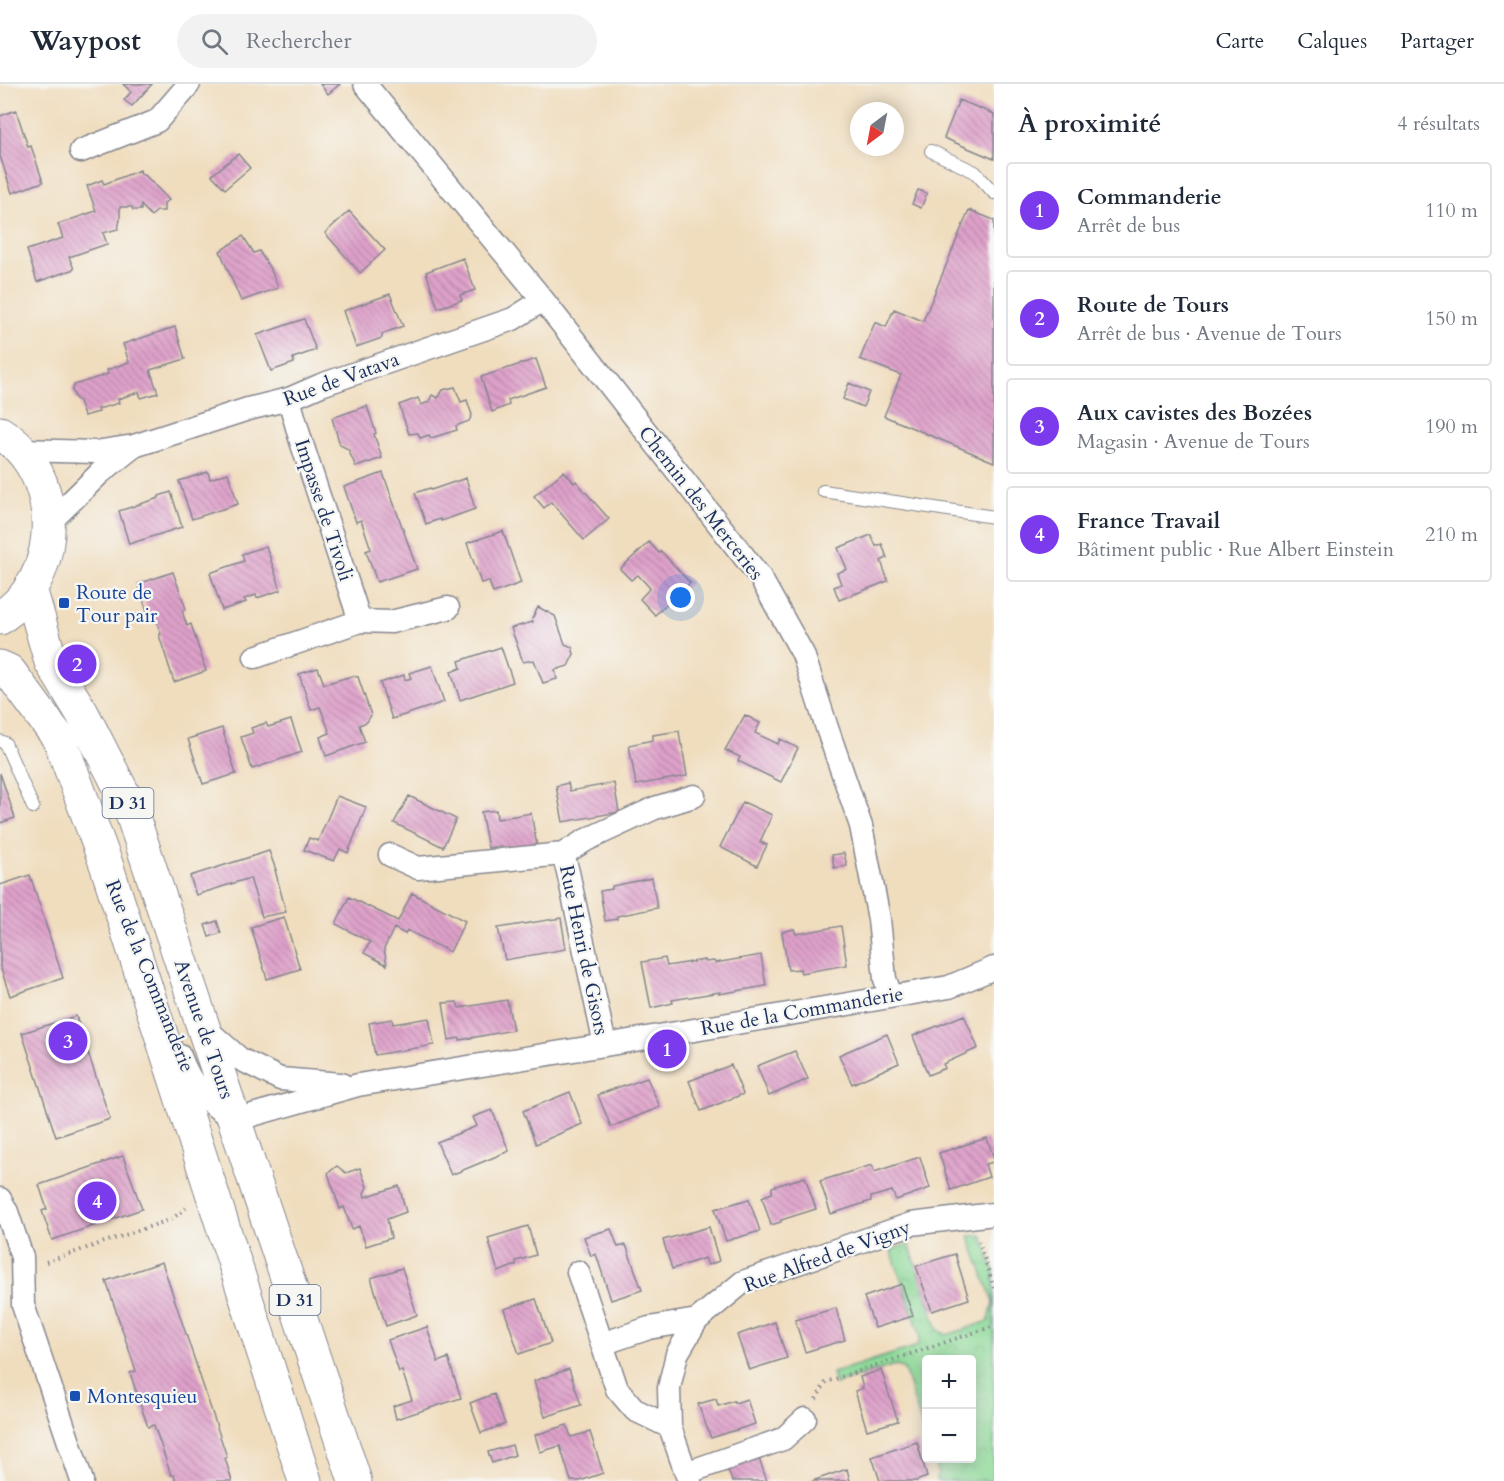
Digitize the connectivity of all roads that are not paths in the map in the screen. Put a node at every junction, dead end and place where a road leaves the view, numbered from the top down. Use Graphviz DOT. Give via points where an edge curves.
graph roads {
  1 [pos="189,84"];
  2 [pos="365,84"];
  3 [pos="81,151"];
  4 [pos="931,151"];
  5 [pos="994,193"];
  6 [pos="543,300"];
  7 [pos="290,399"];
  8 [pos="7,434"];
  9 [pos="134,446"];
  10 [pos="823,491"];
  11 [pos="994,517"];
  12 [pos="49,523"];
  13 [pos="30,588"];
  14 [pos="448,608"];
  15 [pos="0,618"];
  16 [pos="360,621"];
  17 [pos="255,657"];
  18 [pos="0,667"];
  19 [pos="0,741"];
  20 [pos="694,796"];
  21 [pos="33,807"];
  22 [pos="563,854"];
  23 [pos="390,855"];
  24 [pos="106,864"];
  25 [pos="994,968"];
  26 [pos="891,996"];
  27 [pos="203,1027"];
  28 [pos="605,1045"];
  29 [pos="358,1085"];
  30 [pos="235,1120"];
  31 [pos="0,1199"];
  32 [pos="994,1214"];
  33 [pos="578,1272"];
  34 [pos="697,1320"];
  35 [pos="602,1344"];
  36 [pos="806,1419"];
  37 [pos="670,1427"];
  38 [pos="688,1477"];
  39 [pos="81,1481"];
  40 [pos="305,1481"];
  41 [pos="356,1481"];
  1 -- 3 [label="street" via="158,121"];
  2 -- 6 [label="street, Chemin des Merceries"];
  4 -- 5 [label="lane" via="975,172"];
  6 -- 7 [label="street, Rue de Vatava" via="513,319"];
  6 -- 26 [label="street, Chemin des Merceries" via="760,577 803,654 861,826"];
  7 -- 9 [label="street, Rue de Vatava"];
  7 -- 16 [label="street, Impasse de Tivoli"];
  8 -- 9 [label="street, Rue de Vatava" via="94,452"];
  8 -- 12 [label="main road" via="36,472 46,496"];
  9 -- 12 [label="street, Rue de Vatava"];
  10 -- 11 [label="lane"];
  12 -- 13 [label="main road" via="45,557"];
  13 -- 15 [label="main road"];
  13 -- 27 [label="main road, Avenue de Tours / D 31" via="51,662 129,805"];
  14 -- 16 [label="street" via="392,622"];
  16 -- 17 [label="street"];
  18 -- 24 [label="main road" via="9,671 60,740"];
  19 -- 21 [label="lane" via="5,743"];
  20 -- 22 [label="street, Rue Henri de Gisors" via="655,808"];
  22 -- 23 [label="street, Rue Henri de Gisors" via="418,868"];
  22 -- 28 [label="street, Rue Henri de Gisors"];
  24 -- 30 [label="street, Rue de la Commanderie" via="185,1068 199,1092"];
  24 -- 40 [label="main road"];
  25 -- 26 [label="street, Rue de la Commanderie" via="949,987"];
  26 -- 28 [label="street, Rue de la Commanderie"];
  27 -- 29 [label="street, Rue de la Commanderie" via="240,1059 280,1079"];
  27 -- 30 [label="main road, Avenue de Tours / D 31"];
  28 -- 29 [label="street, Rue de la Commanderie"];
  29 -- 30 [label="street, Rue de la Commanderie"];
  30 -- 41 [label="main road, Avenue de Tours / D 31"];
  31 -- 39 [label="street" via="22,1257 23,1305"];
  32 -- 34 [label="street, Rue Alfred de Vigny" via="911,1224 743,1282"];
  33 -- 35 [label="street"];
  34 -- 35 [label="street" via="649,1328"];
  34 -- 37 [label="street, Rue Alfred de Vigny" via="677,1354 669,1388"];
  35 -- 37 [label="street" via="617,1389 635,1410"];
  36 -- 38 [label="street" via="783,1439"];
  37 -- 38 [label="street, Rue Alfred de Vigny"];
}
